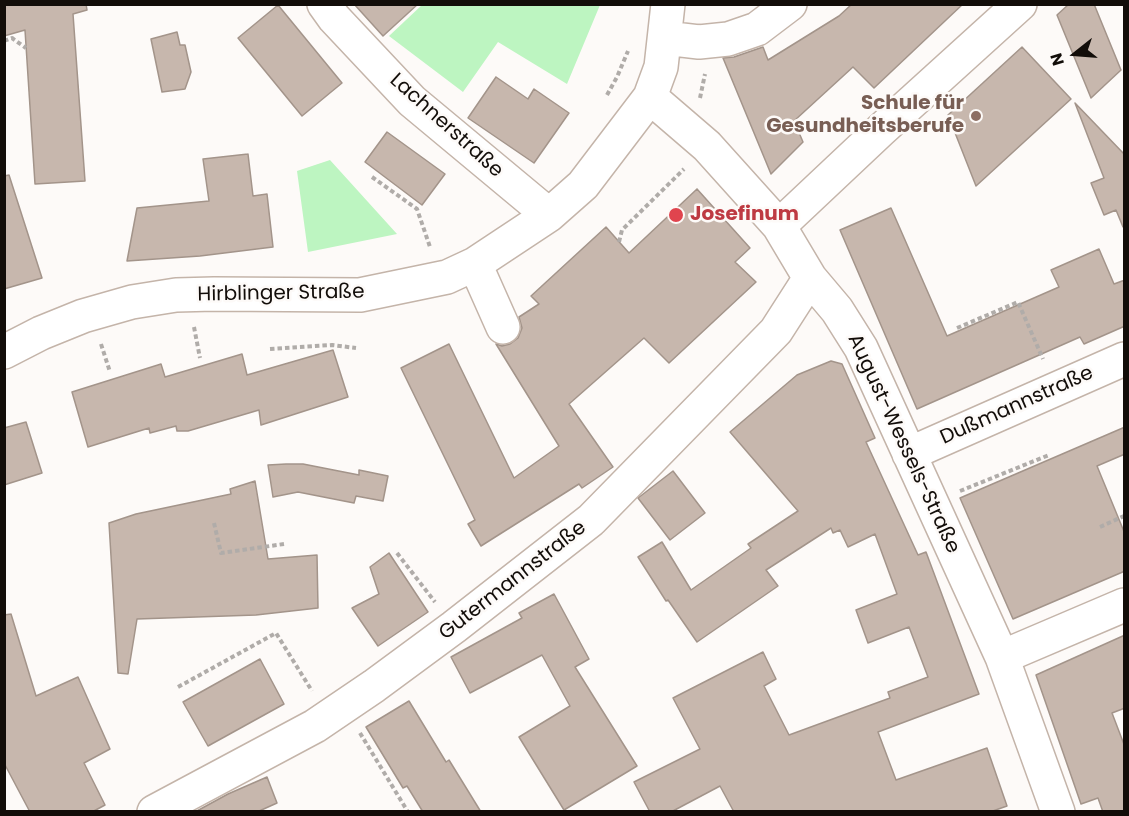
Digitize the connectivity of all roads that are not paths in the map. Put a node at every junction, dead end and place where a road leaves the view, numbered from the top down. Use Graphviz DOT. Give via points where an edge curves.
graph roads {
  1 [pos="324,4"];
  2 [pos="668,4"];
  3 [pos="790,4"];
  4 [pos="1020,4"];
  5 [pos="665,38"];
  6 [pos="650,97"];
  7 [pos="549,215"];
  8 [pos="779,226"];
  9 [pos="475,264"];
  10 [pos="810,278"];
  11 [pos="503,327"];
  12 [pos="4,352"];
  13 [pos="1125,359"];
  14 [pos="909,454"];
  15 [pos="1125,605"];
  16 [pos="1002,657"];
  17 [pos="154,812"];
  18 [pos="1058,812"];
  1 -- 7 [label="street, Lachnerstraße" via="412,101"];
  2 -- 5 [label="street, Hirblinger Straße"];
  3 -- 5 [label="street" via="757,28 728,39 699,42"];
  4 -- 8 [label="street"];
  5 -- 6 [label="street, Hirblinger Straße" via="661,67"];
  6 -- 7 [label="street, Hirblinger Straße" via="583,185"];
  6 -- 8 [label="street, August-Wessels-Straße" via="707,146"];
  7 -- 9 [label="street, Hirblinger Straße"];
  8 -- 10 [label="street, August-Wessels-Straße"];
  9 -- 11 [label="street"];
  9 -- 12 [label="street, Hirblinger Straße" via="441,278 360,295 176,295 132,302 83,316"];
  10 -- 14 [label="street, August-Wessels-Straße" via="861,348"];
  10 -- 17 [label="street, Gutermannstraße" via="776,332 591,520 404,666 336,712"];
  13 -- 14 [label="street, Dußmannstraße"];
  14 -- 16 [label="street, August-Wessels-Straße"];
  15 -- 16 [label="street"];
  16 -- 18 [label="street, August-Wessels-Straße"];
}
